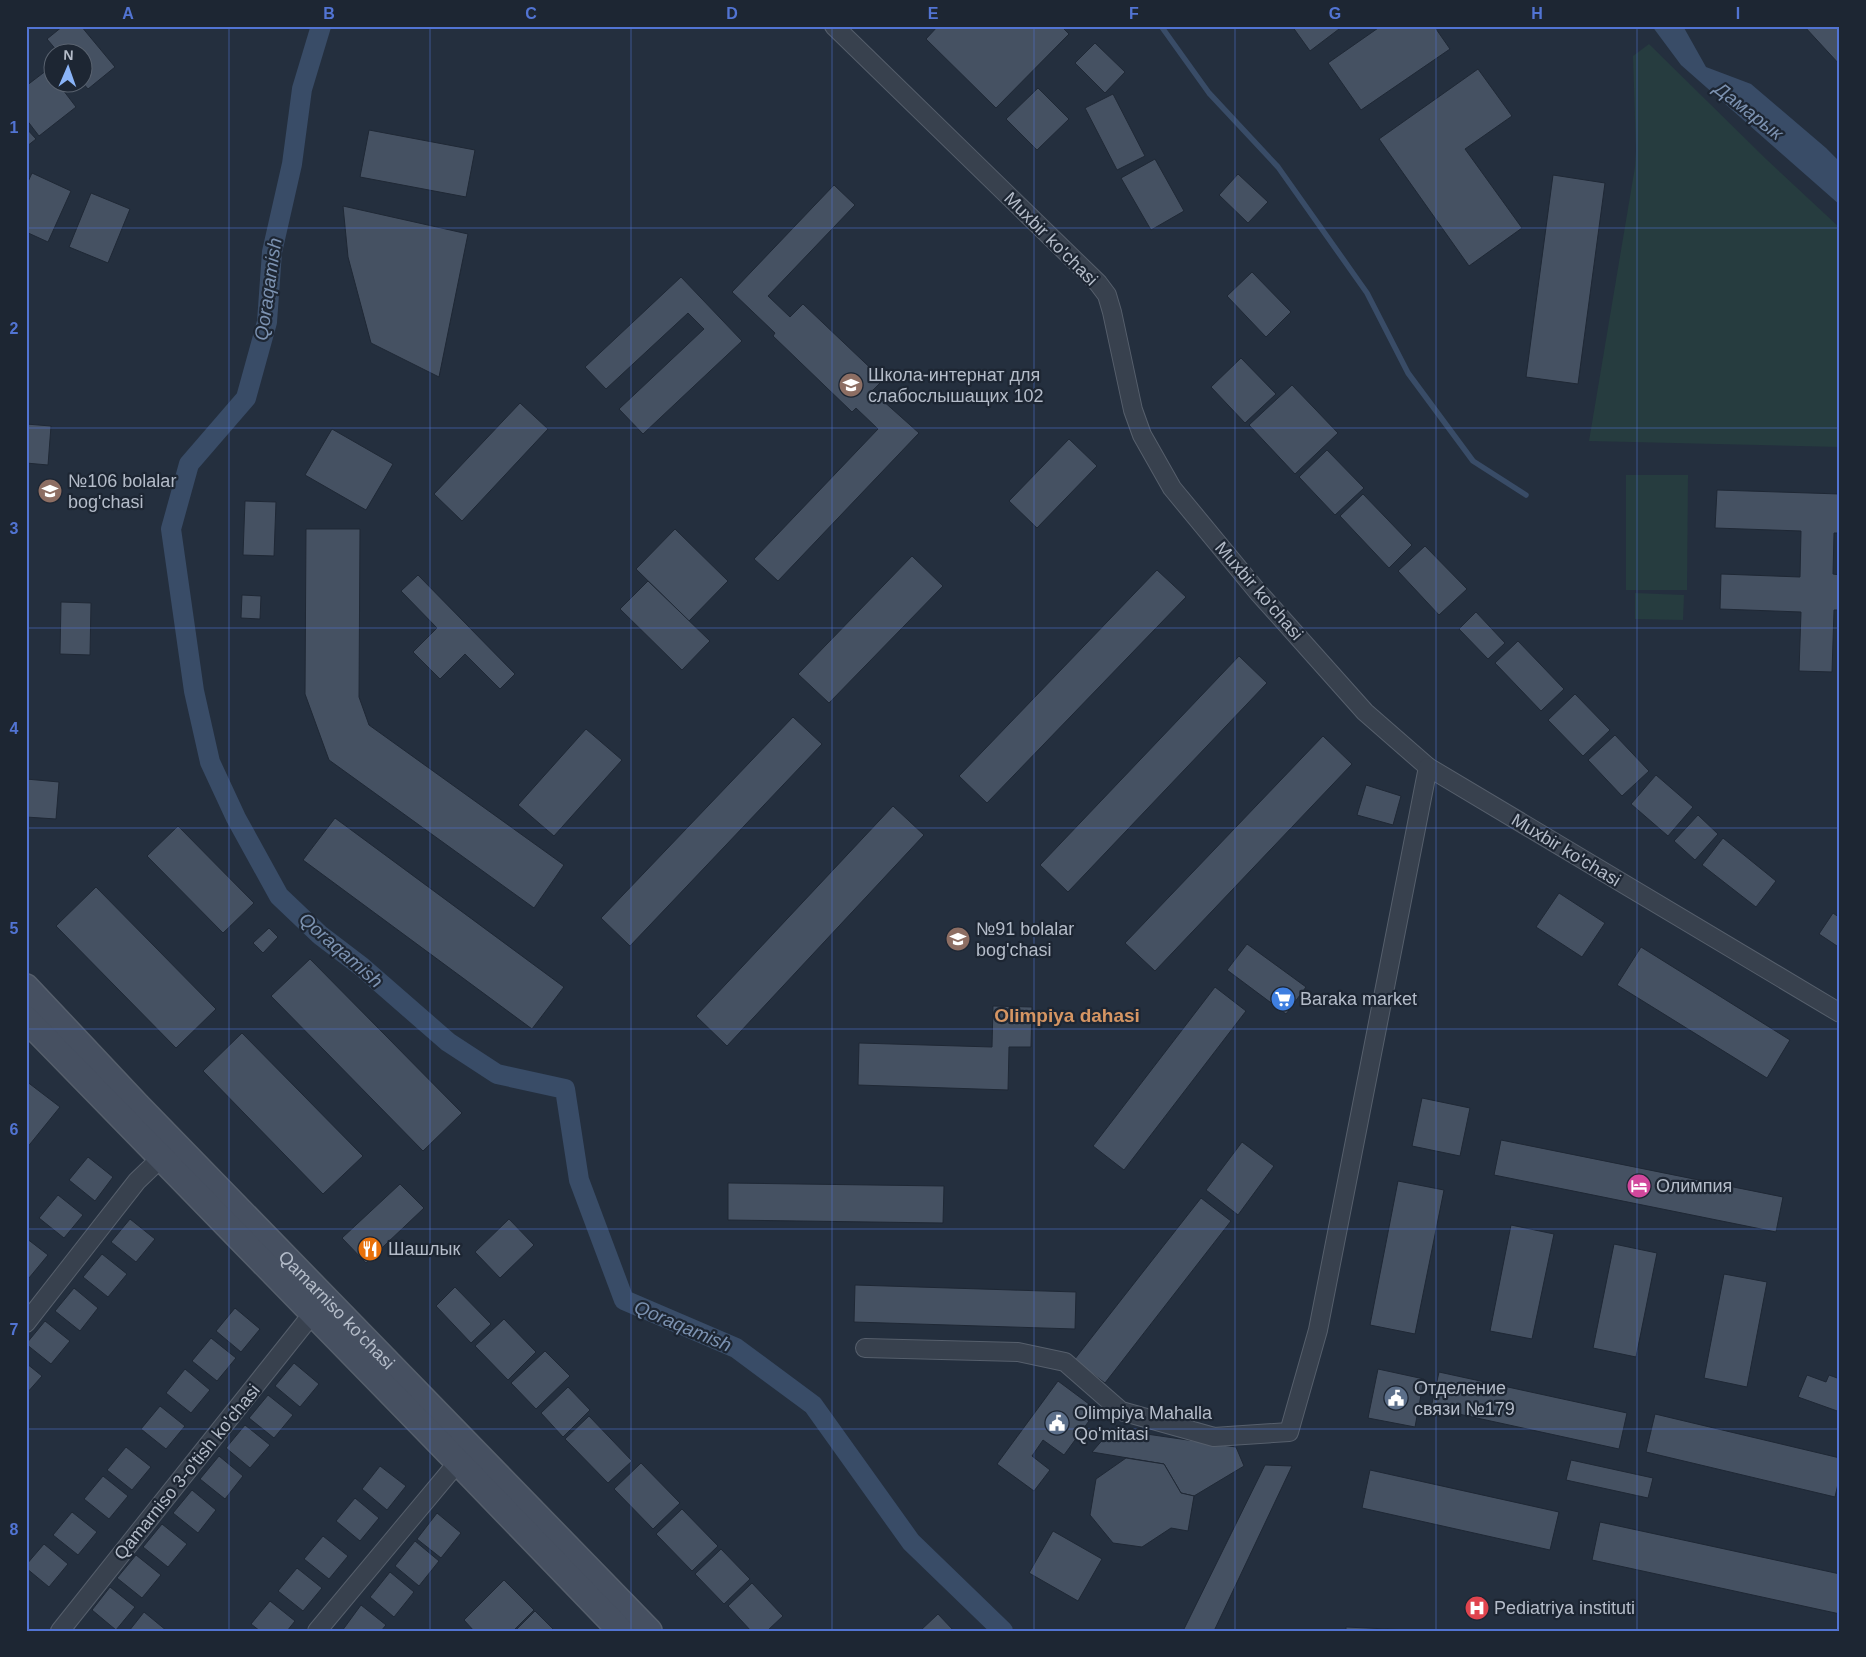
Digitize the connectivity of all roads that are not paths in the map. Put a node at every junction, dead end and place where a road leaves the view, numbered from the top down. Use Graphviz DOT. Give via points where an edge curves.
graph roads {
  1 [pos="834,26"];
  2 [pos="1428,767"];
  3 [pos="26,987"];
  4 [pos="1840,1013"];
  5 [pos="26,1019"];
  6 [pos="162,1157"];
  7 [pos="313,1313"];
  8 [pos="26,1323"];
  9 [pos="865,1348"];
  10 [pos="458,1462"];
  11 [pos="60,1631"];
  12 [pos="317,1631"];
  13 [pos="621,1631"];
  14 [pos="648,1631"];
  1 -- 2 [label="street, Muxbir ko'chasi" via="1098,283 1107,295 1112,312 1142,435 1172,488 1257,591 1365,712"];
  2 -- 4 [label="street, Muxbir ko'chasi"];
  2 -- 9 [label="street" via="1318,1330 1289,1432 1214,1437 1121,1411 1065,1362 1018,1352"];
  3 -- 14 [label="main road, Qamarniso ko'chasi"];
  5 -- 6 [label="main road, Qamarniso ko'chasi"];
  6 -- 7 [label="main road, Qamarniso ko'chasi"];
  6 -- 8 [label="street" via="137,1181"];
  7 -- 10 [label="main road, Qamarniso ko'chasi"];
  7 -- 11 [label="street, Qamarniso 3-o'tish ko'chasi"];
  10 -- 12 [label="street"];
  10 -- 13 [label="main road, Qamarniso ko'chasi"];
}
